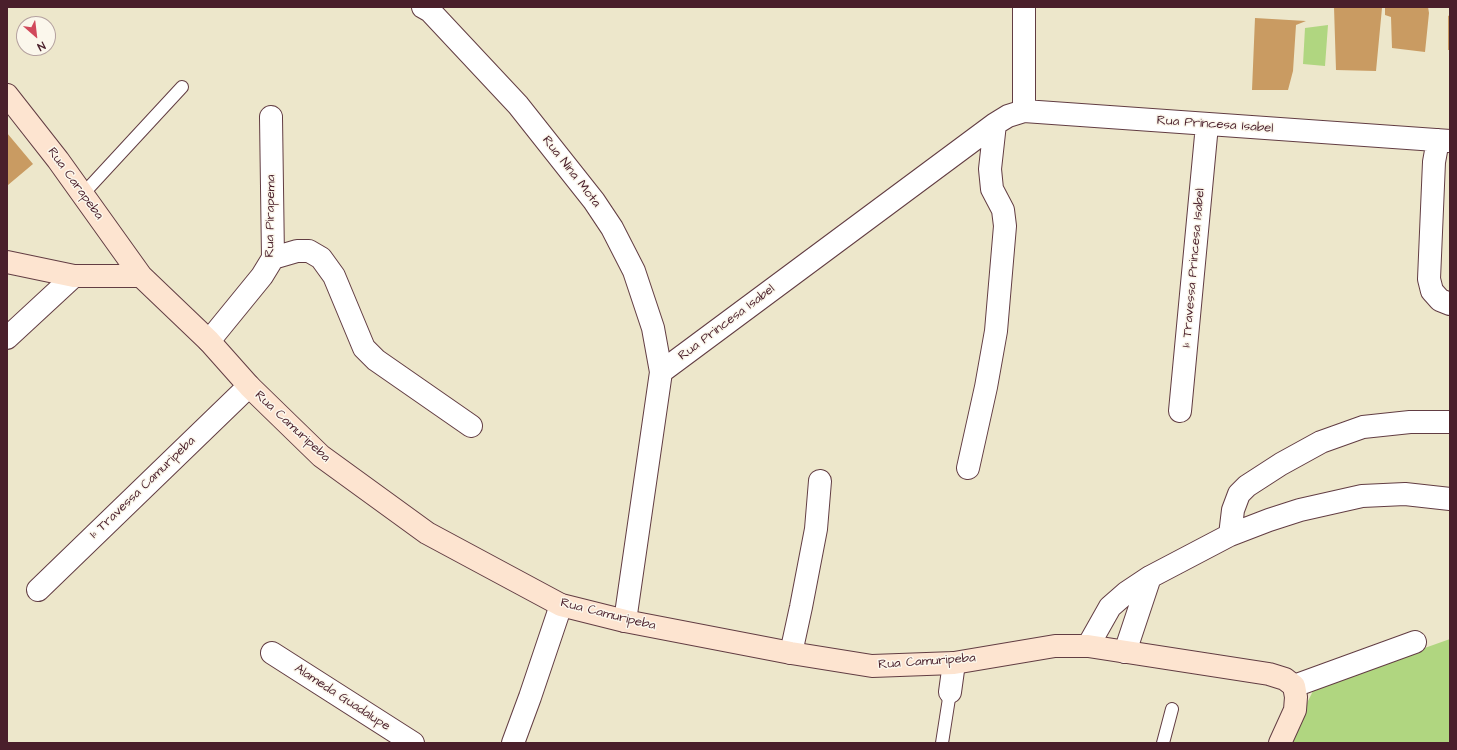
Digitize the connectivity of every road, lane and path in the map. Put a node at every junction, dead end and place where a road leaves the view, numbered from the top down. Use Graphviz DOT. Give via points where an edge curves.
graph roads {
  1 [pos="423,7"];
  2 [pos="1024,7"];
  3 [pos="182,87"];
  4 [pos="7,95"];
  5 [pos="1024,111"];
  6 [pos="271,117"];
  7 [pos="995,124"];
  8 [pos="1207,125"];
  9 [pos="1444,141"];
  10 [pos="83,194"];
  11 [pos="273,258"];
  12 [pos="7,262"];
  13 [pos="74,276"];
  14 [pos="141,276"];
  15 [pos="1450,304"];
  16 [pos="7,338"];
  17 [pos="209,341"];
  18 [pos="661,372"];
  19 [pos="249,386"];
  20 [pos="1180,411"];
  21 [pos="1450,422"];
  22 [pos="471,426"];
  23 [pos="968,468"];
  24 [pos="820,481"];
  25 [pos="1450,499"];
  26 [pos="1230,535"];
  27 [pos="1150,577"];
  28 [pos="38,590"];
  29 [pos="561,605"];
  30 [pos="625,621"];
  31 [pos="1415,642"];
  32 [pos="1088,646"];
  33 [pos="1125,652"];
  34 [pos="272,653"];
  35 [pos="791,653"];
  36 [pos="954,663"];
  37 [pos="1294,686"];
  38 [pos="950,692"];
  39 [pos="1172,709"];
  40 [pos="413,743"];
  41 [pos="513,743"];
  42 [pos="942,743"];
  43 [pos="1164,743"];
  44 [pos="1280,743"];
  1 -- 18 [label="street, Rua Nina Mota" via="430,11 518,105 594,201 612,228 634,271 653,328"];
  2 -- 5 [label="street"];
  3 -- 10 [label="lane"];
  4 -- 10 [label="main road, Rua Carapeba"];
  5 -- 7 [label="street, Rua Princesa Isabel"];
  5 -- 8 [label="street, Rua Princesa Isabel"];
  6 -- 11 [label="street, Rua Pirapema"];
  7 -- 18 [label="street, Rua Princesa Isabel"];
  7 -- 23 [label="street" via="990,169 992,189 1003,210 1005,226 996,331"];
  8 -- 9 [label="street, Rua Princesa Isabel"];
  8 -- 20 [label="street, 1ª Travessa Princesa Isabel"];
  9 -- 15 [label="street, Rua Princesa Isabel" via="1434,162 1429,279 1432,291 1440,300"];
  10 -- 14 [label="main road, Rua Carapeba"];
  11 -- 17 [label="street, Rua Pirapema" via="262,276"];
  11 -- 22 [label="street" via="297,251 309,251 321,258 334,276 364,348 376,360"];
  12 -- 13 [label="main road"];
  13 -- 14 [label="main road"];
  13 -- 16 [label="street"];
  14 -- 17 [label="main road, Rua Camuripeba"];
  17 -- 19 [label="main road, Rua Camuripeba"];
  18 -- 30 [label="street"];
  19 -- 28 [label="street, 1ª Travessa Camuripeba"];
  19 -- 29 [label="main road, Rua Camuripeba" via="321,456 427,533"];
  21 -- 26 [label="street" via="1410,422 1363,427 1321,442 1247,486 1239,494 1233,510"];
  24 -- 35 [label="street" via="816,529"];
  25 -- 26 [label="street" via="1405,494 1362,496 1300,510"];
  26 -- 27 [label="street"];
  27 -- 32 [label="street" via="1110,607"];
  27 -- 33 [label="street"];
  29 -- 30 [label="main road, Rua Camuripeba"];
  29 -- 41 [label="street"];
  30 -- 35 [label="main road, Rua Camuripeba"];
  31 -- 37 [label="street"];
  32 -- 33 [label="main road, Rua Camuripeba"];
  32 -- 36 [label="main road, Rua Camuripeba" via="1055,646"];
  33 -- 37 [label="main road, Rua Camuripeba" via="1269,674 1285,679"];
  34 -- 40 [label="street, Alameda Guadalupe"];
  35 -- 36 [label="main road, Rua Camuripeba" via="872,666"];
  36 -- 38 [label="street"];
  37 -- 44 [label="main road" via="1295,710"];
  38 -- 42 [label="lane"];
  39 -- 43 [label="lane"];
}
